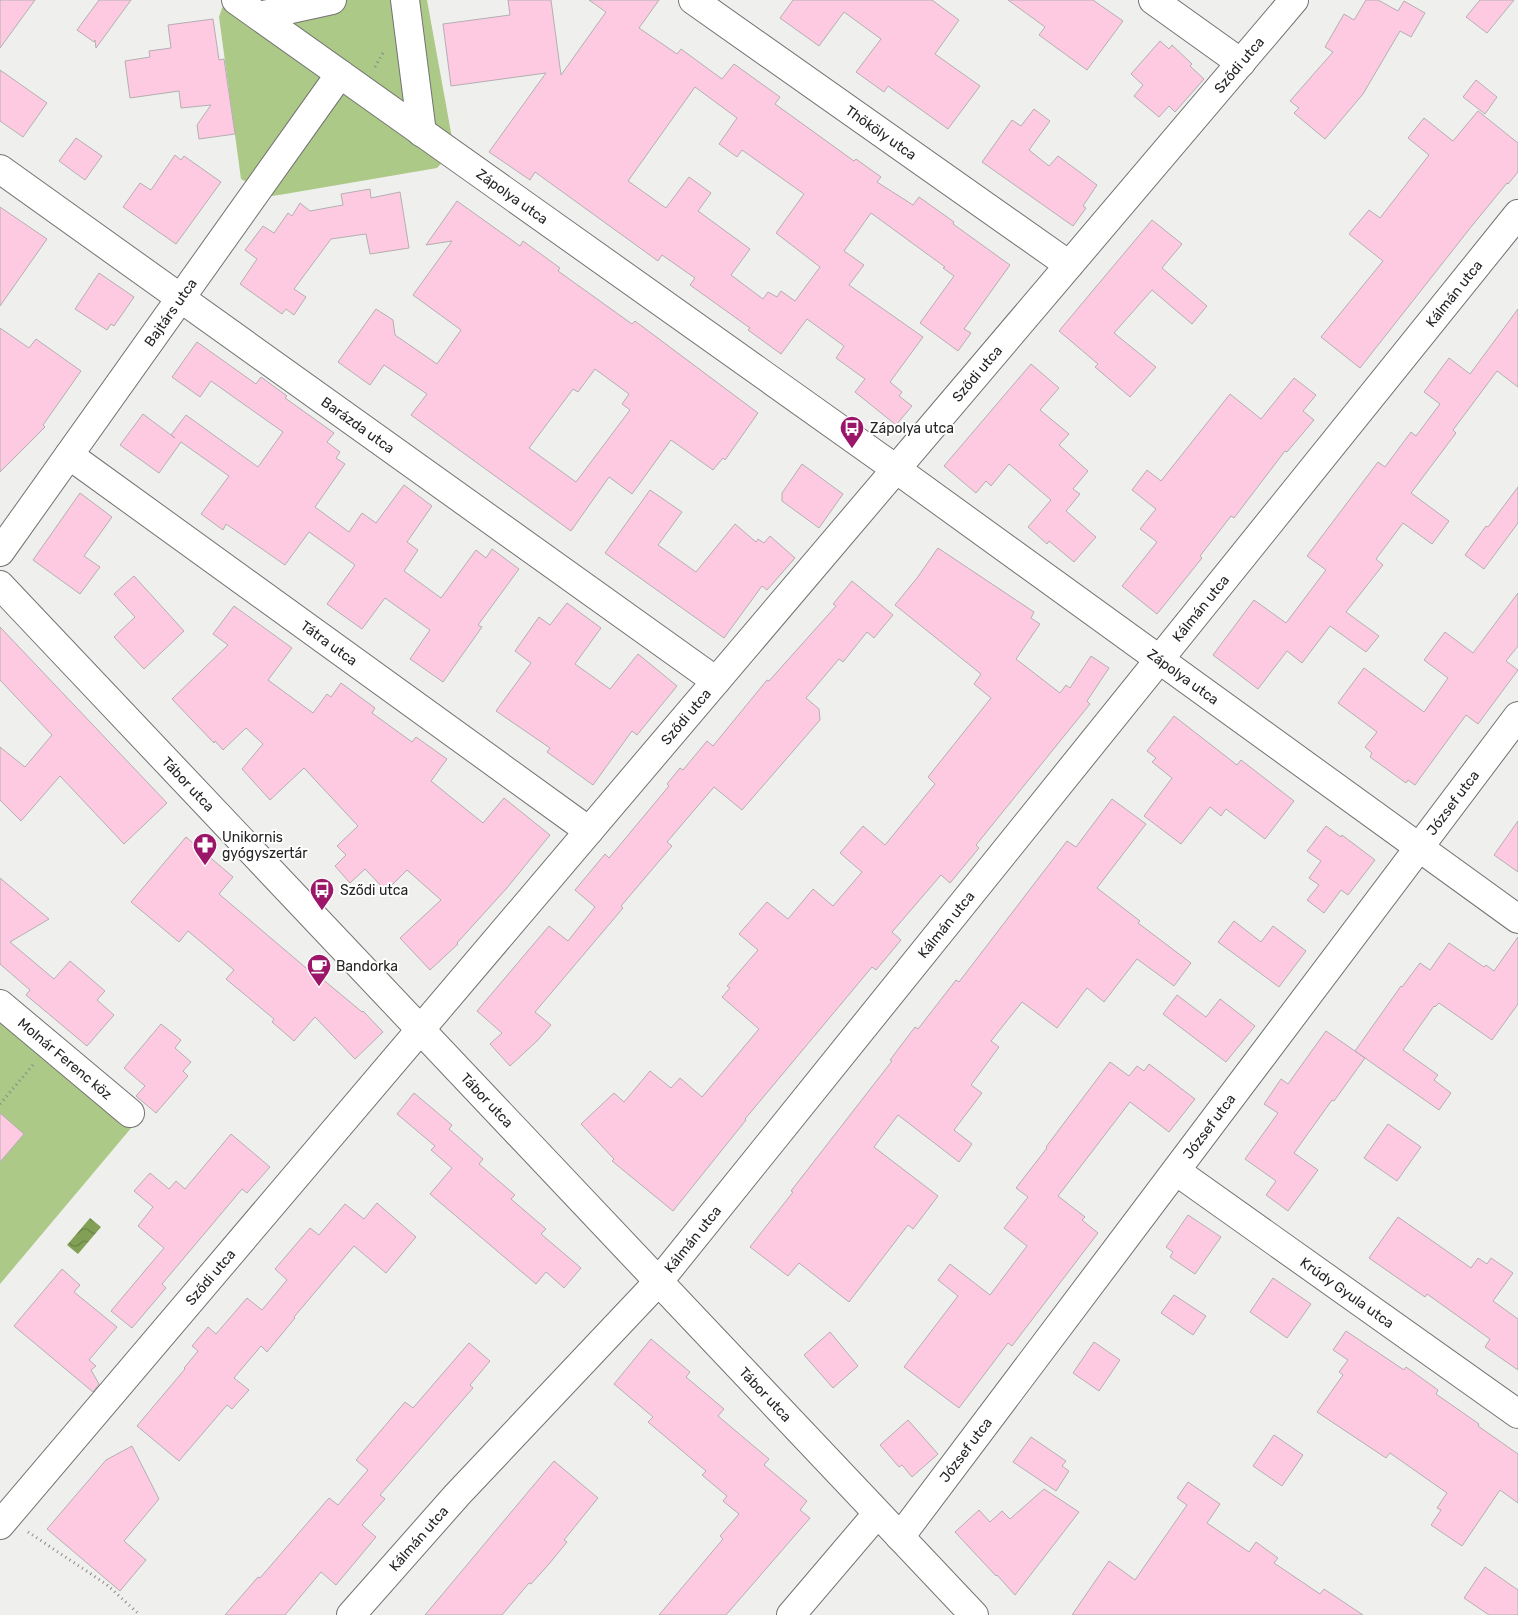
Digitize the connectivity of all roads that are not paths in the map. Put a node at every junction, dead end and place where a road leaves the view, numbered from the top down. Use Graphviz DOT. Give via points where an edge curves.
graph roads {
  1 [pos="236,0"];
  2 [pos="332,0"];
  3 [pos="405,0"];
  4 [pos="693,0"];
  5 [pos="1153,0"];
  6 [pos="1294,0"];
  7 [pos="259,16"];
  8 [pos="1241,63"];
  9 [pos="340,74"];
  10 [pos="422,134"];
  11 [pos="0,169"];
  12 [pos="1518,214"];
  13 [pos="1069,266"];
  14 [pos="180,298"];
  15 [pos="69,455"];
  16 [pos="896,469"];
  17 [pos="0,552"];
  18 [pos="0,585"];
  19 [pos="1160,659"];
  20 [pos="716,681"];
  21 [pos="1518,716"];
  22 [pos="589,832"];
  23 [pos="1419,848"];
  24 [pos="1518,919"];
  25 [pos="0,1004"];
  26 [pos="421,1030"];
  27 [pos="130,1112"];
  28 [pos="1176,1171"];
  29 [pos="659,1281"];
  30 [pos="1518,1414"];
  31 [pos="878,1514"];
  32 [pos="3,1521"];
  33 [pos="900,1537"];
  34 [pos="352,1615"];
  35 [pos="791,1615"];
  36 [pos="974,1615"];
  1 -- 7 [label="street, Zápolya utca"];
  2 -- 7 [label="street"];
  3 -- 10 [label="street"];
  4 -- 13 [label="street, Thököly utca"];
  5 -- 8 [label="street"];
  6 -- 8 [label="street, Sződi utca"];
  7 -- 9 [label="street, Zápolya utca"];
  8 -- 13 [label="street, Sződi utca"];
  9 -- 10 [label="street, Zápolya utca"];
  9 -- 14 [label="street, Bajtárs utca"];
  10 -- 16 [label="street, Zápolya utca"];
  11 -- 14 [label="street, Barázda utca"];
  12 -- 19 [label="street, Kálmán utca"];
  13 -- 16 [label="street, Sződi utca"];
  14 -- 15 [label="street, Bajtárs utca"];
  14 -- 20 [label="street, Barázda utca"];
  15 -- 17 [label="street, Bajtárs utca"];
  15 -- 22 [label="street, Tátra utca"];
  16 -- 19 [label="street, Zápolya utca"];
  16 -- 20 [label="street, Sződi utca"];
  18 -- 26 [label="street, Tábor utca"];
  19 -- 23 [label="street, Zápolya utca"];
  19 -- 29 [label="street, Kálmán utca"];
  20 -- 22 [label="street, Sződi utca"];
  21 -- 23 [label="street, József utca"];
  22 -- 26 [label="street, Sződi utca"];
  23 -- 24 [label="street, Zápolya utca"];
  23 -- 28 [label="street, József utca"];
  25 -- 27 [label="street, Molnár Ferenc köz"];
  26 -- 29 [label="street, Tábor utca"];
  26 -- 32 [label="street, Sződi utca"];
  28 -- 30 [label="street, Krúdy Gyula utca"];
  28 -- 33 [label="street, József utca"];
  29 -- 31 [label="street, Tábor utca"];
  29 -- 34 [label="street, Kálmán utca" via="457,1495"];
  31 -- 33 [label="street, Tábor utca"];
  31 -- 35 [label="street"];
  33 -- 36 [label="street, Tábor utca"];
}
